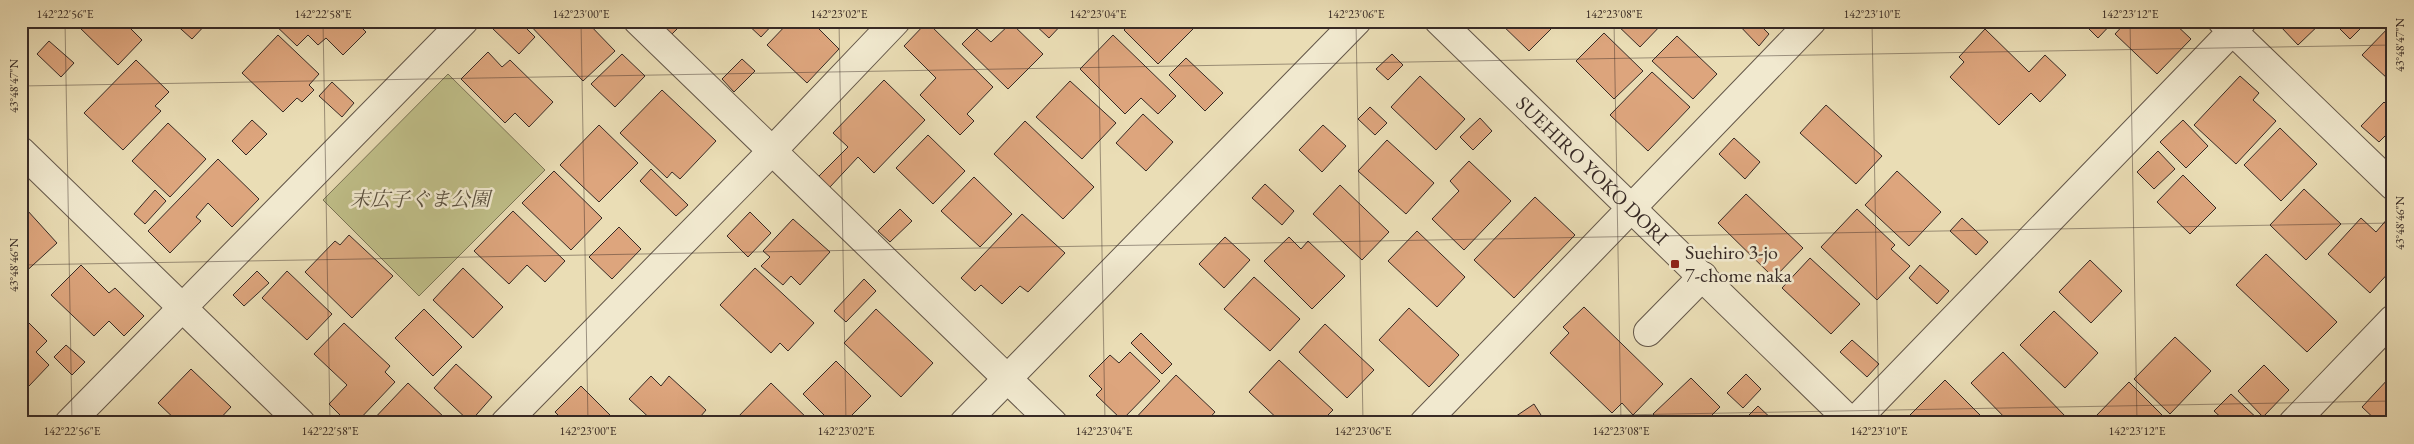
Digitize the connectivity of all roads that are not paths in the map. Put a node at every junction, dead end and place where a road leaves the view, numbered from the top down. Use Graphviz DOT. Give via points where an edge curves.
graph roads {
  1 [pos="464,21"];
  2 [pos="638,21"];
  3 [pos="896,21"];
  4 [pos="1357,21"];
  5 [pos="1439,21"];
  6 [pos="1812,21"];
  7 [pos="2232,25"];
  8 [pos="21,151"];
  9 [pos="772,151"];
  10 [pos="2393,186"];
  11 [pos="1633,209"];
  12 [pos="1703,276"];
  13 [pos="182,307"];
  14 [pos="2393,319"];
  15 [pos="1648,332"];
  16 [pos="1006,378"];
  17 [pos="69,423"];
  18 [pos="300,423"];
  19 [pos="506,423"];
  20 [pos="964,423"];
  21 [pos="1053,423"];
  22 [pos="1424,423"];
  23 [pos="1852,423"];
  24 [pos="2293,423"];
  1 -- 13 [label="street"];
  2 -- 9 [label="street"];
  3 -- 9 [label="street"];
  4 -- 16 [label="street"];
  5 -- 11 [label="street, SUEHIRO YOKO DORI"];
  6 -- 11 [label="street"];
  7 -- 10 [label="street"];
  7 -- 23 [label="street"];
  8 -- 13 [label="street"];
  9 -- 16 [label="street"];
  9 -- 19 [label="street"];
  11 -- 12 [label="street, SUEHIRO YOKO DORI"];
  11 -- 22 [label="street"];
  12 -- 15 [label="street"];
  12 -- 23 [label="street, SUEHIRO YOKO DORI"];
  13 -- 17 [label="street"];
  13 -- 18 [label="street"];
  14 -- 24 [label="street"];
  16 -- 20 [label="street"];
  16 -- 21 [label="street"];
}
